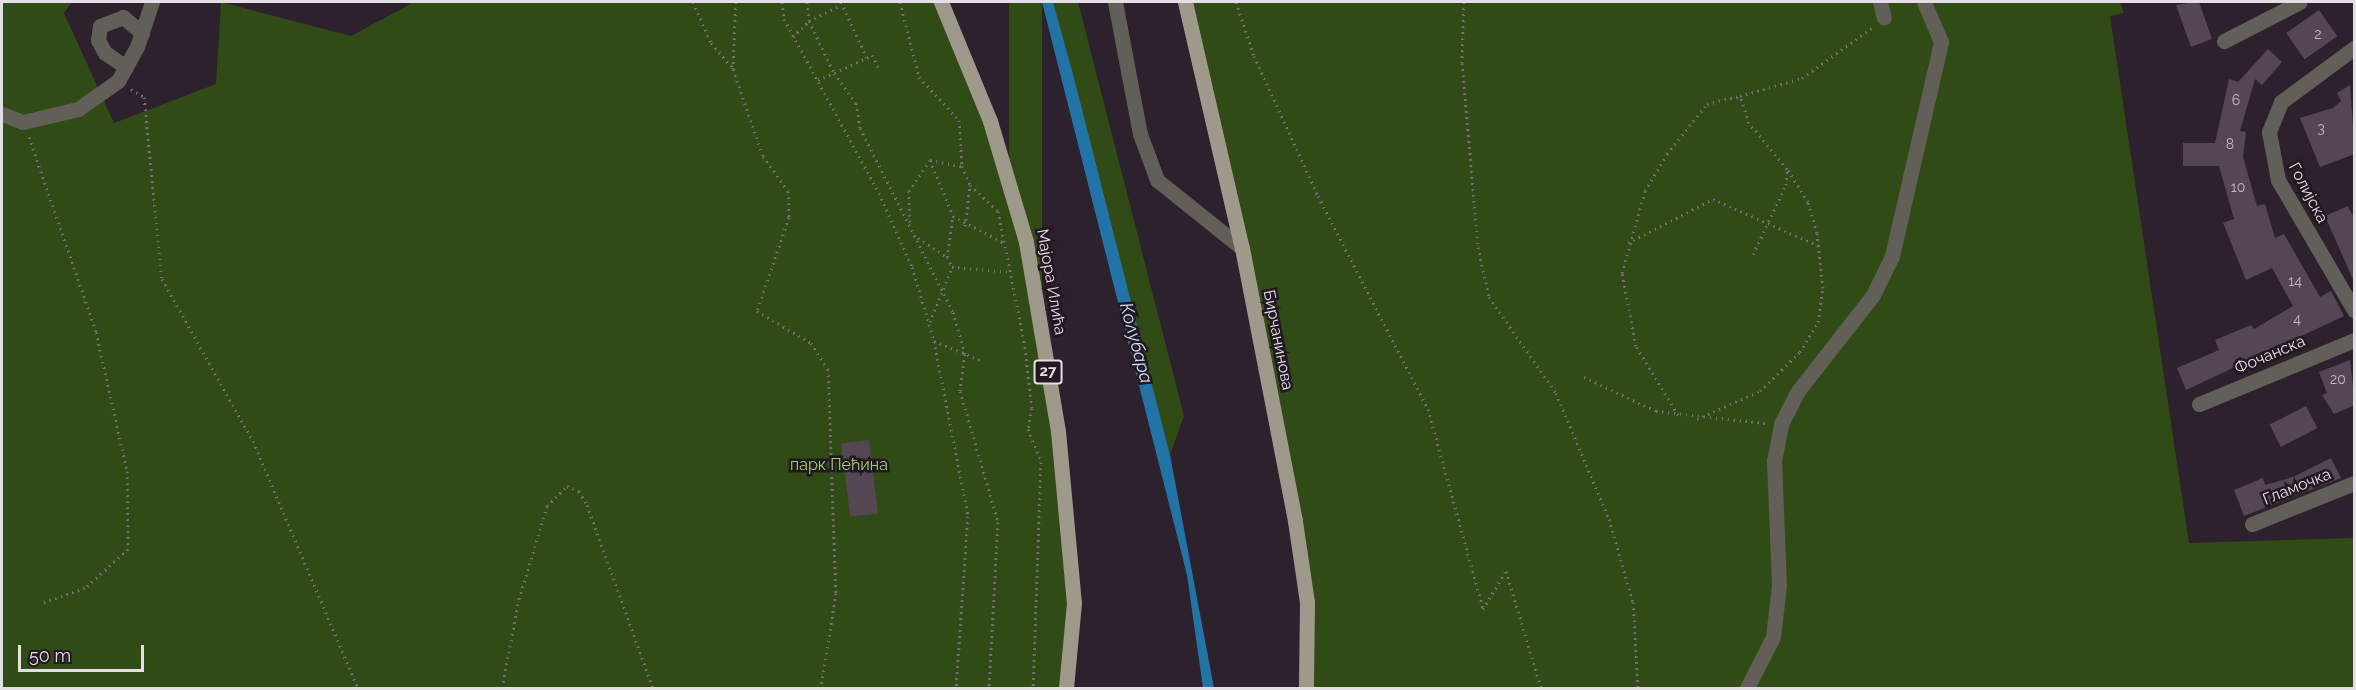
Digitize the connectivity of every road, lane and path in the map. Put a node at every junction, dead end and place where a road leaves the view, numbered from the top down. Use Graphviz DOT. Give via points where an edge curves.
graph roads {
  1 [pos="152,2"];
  2 [pos="693,2"];
  3 [pos="736,2"];
  4 [pos="782,2"];
  5 [pos="807,2"];
  6 [pos="900,2"];
  7 [pos="941,2"];
  8 [pos="1115,2"];
  9 [pos="1185,2"];
  10 [pos="1236,2"];
  11 [pos="1464,2"];
  12 [pos="1880,2"];
  13 [pos="1924,2"];
  14 [pos="2300,2"];
  15 [pos="841,3"];
  16 [pos="1884,18"];
  17 [pos="809,21"];
  18 [pos="142,33"];
  19 [pos="793,37"];
  20 [pos="2224,41"];
  21 [pos="2355,48"];
  22 [pos="867,58"];
  23 [pos="126,67"];
  24 [pos="734,69"];
  25 [pos="879,69"];
  26 [pos="834,74"];
  27 [pos="118,81"];
  28 [pos="818,81"];
  29 [pos="1740,96"];
  30 [pos="2,114"];
  31 [pos="23,122"];
  32 [pos="930,160"];
  33 [pos="962,166"];
  34 [pos="1787,169"];
  35 [pos="970,185"];
  36 [pos="953,216"];
  37 [pos="1769,221"];
  38 [pos="910,224"];
  39 [pos="965,226"];
  40 [pos="917,237"];
  41 [pos="1004,243"];
  42 [pos="1628,243"];
  43 [pos="1819,246"];
  44 [pos="1242,248"];
  45 [pos="1753,254"];
  46 [pos="947,256"];
  47 [pos="952,267"];
  48 [pos="1010,272"];
  49 [pos="942,290"];
  50 [pos="2355,310"];
  51 [pos="929,324"];
  52 [pos="2355,340"];
  53 [pos="934,341"];
  54 [pos="965,354"];
  55 [pos="983,361"];
  56 [pos="1584,377"];
  57 [pos="2199,404"];
  58 [pos="1678,415"];
  59 [pos="1697,419"];
  60 [pos="1781,424"];
  61 [pos="2355,483"];
  62 [pos="2252,524"];
  63 [pos="42,603"];
  64 [pos="358,688"];
  65 [pos="502,688"];
  66 [pos="653,688"];
  67 [pos="821,688"];
  68 [pos="956,688"];
  69 [pos="989,688"];
  70 [pos="1033,688"];
  71 [pos="1066,688"];
  72 [pos="1306,688"];
  73 [pos="1541,688"];
  74 [pos="1638,688"];
  75 [pos="1747,688"];
  1 -- 18 [label="street"];
  2 -- 24 [label="path" via="711,43"];
  3 -- 24 [label="path"];
  4 -- 19 [label="path"];
  5 -- 17 [label="path"];
  6 -- 33 [label="path" via="919,77 960,120"];
  7 -- 71 [label="main road, Мајора Илића / 27" via="990,121 1026,242 1058,430 1074,603"];
  8 -- 44 [label="street" via="1140,134 1157,180"];
  9 -- 44 [label="main road, Бирчанинова"];
  10 -- 73 [label="path" via="1254,56 1318,196 1370,287 1428,409 1482,609 1506,571"];
  11 -- 74 [label="path" via="1462,63 1478,247 1489,297 1556,393 1609,519 1633,602"];
  12 -- 16 [label="street"];
  13 -- 60 [label="street" via="1941,42 1892,256 1873,295 1798,391"];
  14 -- 20 [label="street"];
  15 -- 17 [label="path"];
  15 -- 22 [label="path"];
  16 -- 29 [label="path" via="1802,78"];
  17 -- 19 [label="path"];
  17 -- 26 [label="path"];
  18 -- 23 [label="street"];
  18 -- 23 [label="street" via="123,17 100,26 98,40 105,53"];
  19 -- 28 [label="path"];
  21 -- 50 [label="street, Голијска" via="2281,102 2269,132 2278,180"];
  22 -- 25 [label="path" via="872,55"];
  22 -- 26 [label="path"];
  23 -- 27 [label="street"];
  24 -- 67 [label="path" via="763,156 788,191 789,217 757,311 812,343 828,369 836,593"];
  26 -- 28 [label="path"];
  26 -- 38 [label="path" via="856,103 860,128"];
  27 -- 31 [label="street" via="78,109"];
  27 -- 64 [label="path" via="144,97 162,279 253,441 301,543"];
  28 -- 51 [label="path" via="879,193 912,267"];
  29 -- 34 [label="path" via="1749,123"];
  29 -- 42 [label="path" via="1707,104 1667,154 1645,191"];
  30 -- 31 [label="street"];
  31 -- 63 [label="path" via="96,332 127,471 128,549 85,588"];
  32 -- 33 [label="path"];
  32 -- 36 [label="path"];
  32 -- 38 [label="path" via="909,191"];
  33 -- 35 [label="path"];
  34 -- 37 [label="path"];
  34 -- 43 [label="path" via="1809,202"];
  35 -- 39 [label="path"];
  35 -- 41 [label="path" via="998,211"];
  36 -- 39 [label="path"];
  36 -- 46 [label="path"];
  37 -- 42 [label="path" via="1713,199"];
  37 -- 43 [label="path"];
  37 -- 45 [label="path"];
  38 -- 40 [label="path"];
  39 -- 41 [label="path"];
  40 -- 46 [label="path"];
  40 -- 49 [label="path"];
  41 -- 48 [label="path"];
  42 -- 58 [label="path" via="1622,273 1633,336 1647,370"];
  43 -- 59 [label="path" via="1823,288 1818,322 1800,352 1760,391"];
  44 -- 72 [label="main road, Бирчанинова" via="1307,602"];
  46 -- 47 [label="path"];
  47 -- 48 [label="path"];
  47 -- 49 [label="path"];
  48 -- 70 [label="path" via="1024,341 1031,446 1041,462"];
  49 -- 51 [label="path"];
  49 -- 54 [label="path"];
  51 -- 53 [label="path"];
  52 -- 57 [label="street, Фочанска"];
  53 -- 54 [label="path"];
  53 -- 68 [label="path" via="968,516"];
  54 -- 55 [label="path"];
  54 -- 69 [label="path" via="960,391 998,522"];
  56 -- 58 [label="path" via="1623,399"];
  58 -- 59 [label="path"];
  59 -- 60 [label="path"];
  60 -- 75 [label="street" via="1773,483 1779,585 1773,637"];
  61 -- 62 [label="street, Гламочка"];
  65 -- 66 [label="path" via="519,599 547,506 567,486 579,491 587,505"];
}
